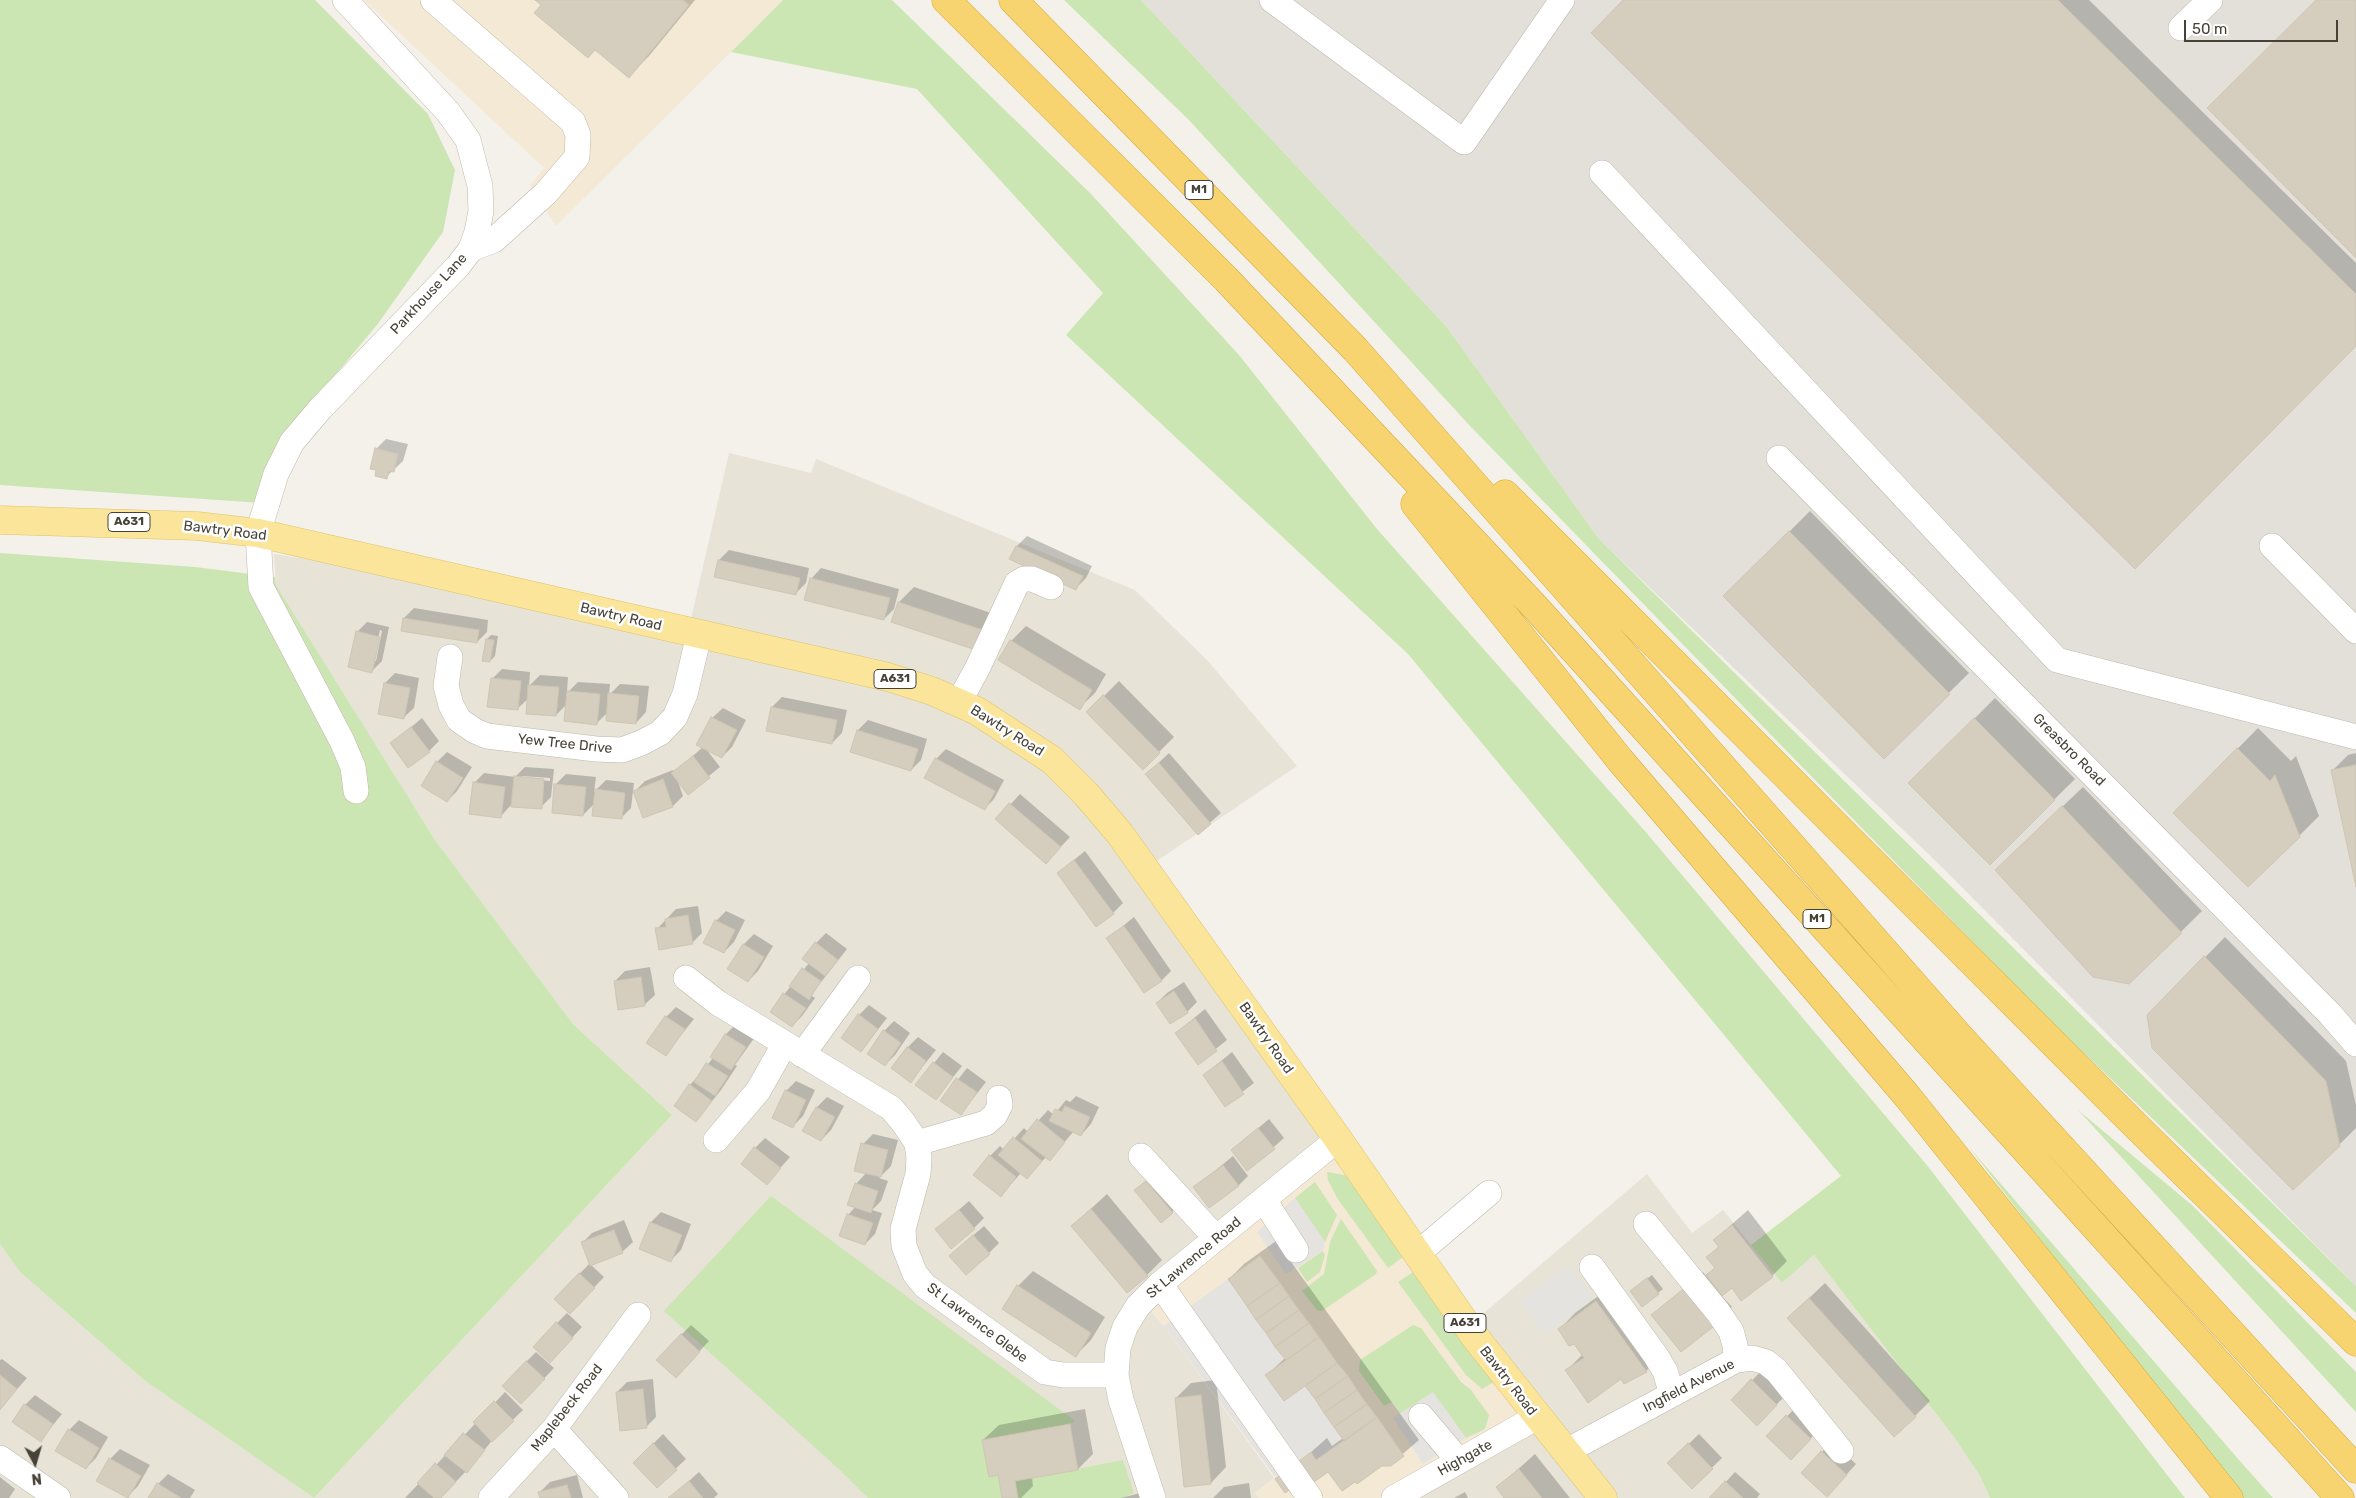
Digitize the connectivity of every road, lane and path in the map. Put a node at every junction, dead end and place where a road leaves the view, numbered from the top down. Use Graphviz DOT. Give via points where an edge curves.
graph roads {
  1 [pos="345,0"];
  2 [pos="433,0"];
  3 [pos="946,0"];
  4 [pos="1013,0"];
  5 [pos="1272,0"];
  6 [pos="1562,0"];
  7 [pos="2210,0"];
  8 [pos="2181,28"];
  9 [pos="1602,173"];
  10 [pos="471,249"];
  11 [pos="1288,345"];
  12 [pos="1383,381"];
  13 [pos="1779,458"];
  14 [pos="0,520"];
  15 [pos="258,533"];
  16 [pos="2272,546"];
  17 [pos="1051,587"];
  18 [pos="2356,632"];
  19 [pos="699,635"];
  20 [pos="450,657"];
  21 [pos="958,702"];
  22 [pos="2356,737"];
  23 [pos="356,791"];
  24 [pos="686,978"];
  25 [pos="858,978"];
  26 [pos="2356,1044"];
  27 [pos="793,1050"];
  28 [pos="999,1098"];
  29 [pos="1338,1139"];
  30 [pos="716,1140"];
  31 [pos="917,1143"];
  32 [pos="1141,1156"];
  33 [pos="1489,1193"];
  34 [pos="1264,1200"];
  35 [pos="1646,1224"];
  36 [pos="1216,1238"];
  37 [pos="1296,1250"];
  38 [pos="1417,1254"];
  39 [pos="1592,1267"];
  40 [pos="1160,1284"];
  41 [pos="638,1314"];
  42 [pos="2356,1342"];
  43 [pos="1736,1360"];
  44 [pos="1116,1375"];
  45 [pos="1672,1394"];
  46 [pos="1420,1416"];
  47 [pos="1537,1417"];
  48 [pos="554,1429"];
  49 [pos="1841,1451"];
  50 [pos="1565,1452"];
  51 [pos="0,1458"];
  52 [pos="1459,1461"];
  53 [pos="2356,1469"];
  54 [pos="58,1498"];
  55 [pos="491,1498"];
  56 [pos="616,1498"];
  57 [pos="1153,1498"];
  58 [pos="1310,1498"];
  59 [pos="1394,1498"];
  60 [pos="1604,1498"];
  61 [pos="2229,1498"];
  62 [pos="2340,1498"];
  1 -- 10 [label="street, Parkhouse Lane" via="448,112 468,140 480,186 481,210"];
  2 -- 10 [label="street" via="574,122 578,135 577,157 546,193 494,240"];
  3 -- 11 [label="highway, M1" via="1220,272"];
  4 -- 12 [label="highway, M1"];
  5 -- 6 [label="street" via="1464,142"];
  7 -- 8 [label="street"];
  9 -- 22 [label="street" via="2057,660"];
  10 -- 15 [label="street, Parkhouse Lane" via="292,442 276,474"];
  11 -- 61 [label="highway, M1" via="1620,760 1907,1096"];
  11 -- 62 [label="highway, M1" via="1536,608"];
  12 -- 42 [label="highway" via="1489,478"];
  12 -- 53 [label="highway, M1" via="1960,1037"];
  13 -- 26 [label="street, Greasbro Road"];
  14 -- 15 [label="main road, Bawtry Road / A631" via="188,525"];
  15 -- 19 [label="main road, Bawtry Road / A631"];
  15 -- 23 [label="street, Parkhouse Lane" via="260,587 342,741 353,767"];
  16 -- 18 [label="street"];
  17 -- 21 [label="street" via="1032,579 1016,583 978,667"];
  19 -- 20 [label="street, Yew Tree Drive" via="685,694 675,717 660,733 622,750 596,750 487,736 475,731 459,720 451,705 446,686"];
  19 -- 21 [label="main road, Bawtry Road / A631" via="888,677"];
  21 -- 29 [label="main road, Bawtry Road / A631" via="977,710 1045,755 1086,794 1166,897"];
  24 -- 27 [label="street" via="718,1003"];
  25 -- 27 [label="street"];
  27 -- 30 [label="street"];
  27 -- 31 [label="street" via="891,1108"];
  28 -- 31 [label="street" via="995,1115 986,1122"];
  29 -- 34 [label="street, St Lawrence Road"];
  29 -- 38 [label="main road, Bawtry Road / A631"];
  31 -- 44 [label="street, St Lawrence Glebe" via="918,1174 903,1229 904,1246 915,1274 925,1286 1045,1372 1063,1376"];
  32 -- 36 [label="street"];
  33 -- 38 [label="street"];
  34 -- 36 [label="street, St Lawrence Road"];
  34 -- 37 [label="street"];
  35 -- 43 [label="street" via="1731,1331"];
  36 -- 40 [label="street, St Lawrence Road"];
  38 -- 47 [label="main road, Bawtry Road / A631"];
  39 -- 45 [label="street" via="1656,1356"];
  40 -- 44 [label="street, St Lawrence Road" via="1138,1306 1125,1327 1118,1348"];
  40 -- 58 [label="street"];
  41 -- 48 [label="street, Maplebeck Road"];
  43 -- 45 [label="street, Ingfield Avenue"];
  43 -- 49 [label="street, Ingfield Avenue" via="1752,1358 1766,1362 1777,1371"];
  44 -- 57 [label="street, St Lawrence Road" via="1120,1400"];
  45 -- 50 [label="street, Ingfield Avenue"];
  46 -- 52 [label="street"];
  47 -- 50 [label="main road, Bawtry Road / A631"];
  47 -- 52 [label="street, Highgate"];
  48 -- 55 [label="street, Maplebeck Road"];
  48 -- 56 [label="street"];
  50 -- 60 [label="main road, Bawtry Road / A631"];
  51 -- 54 [label="street"];
  52 -- 59 [label="street, Highgate"];
}
